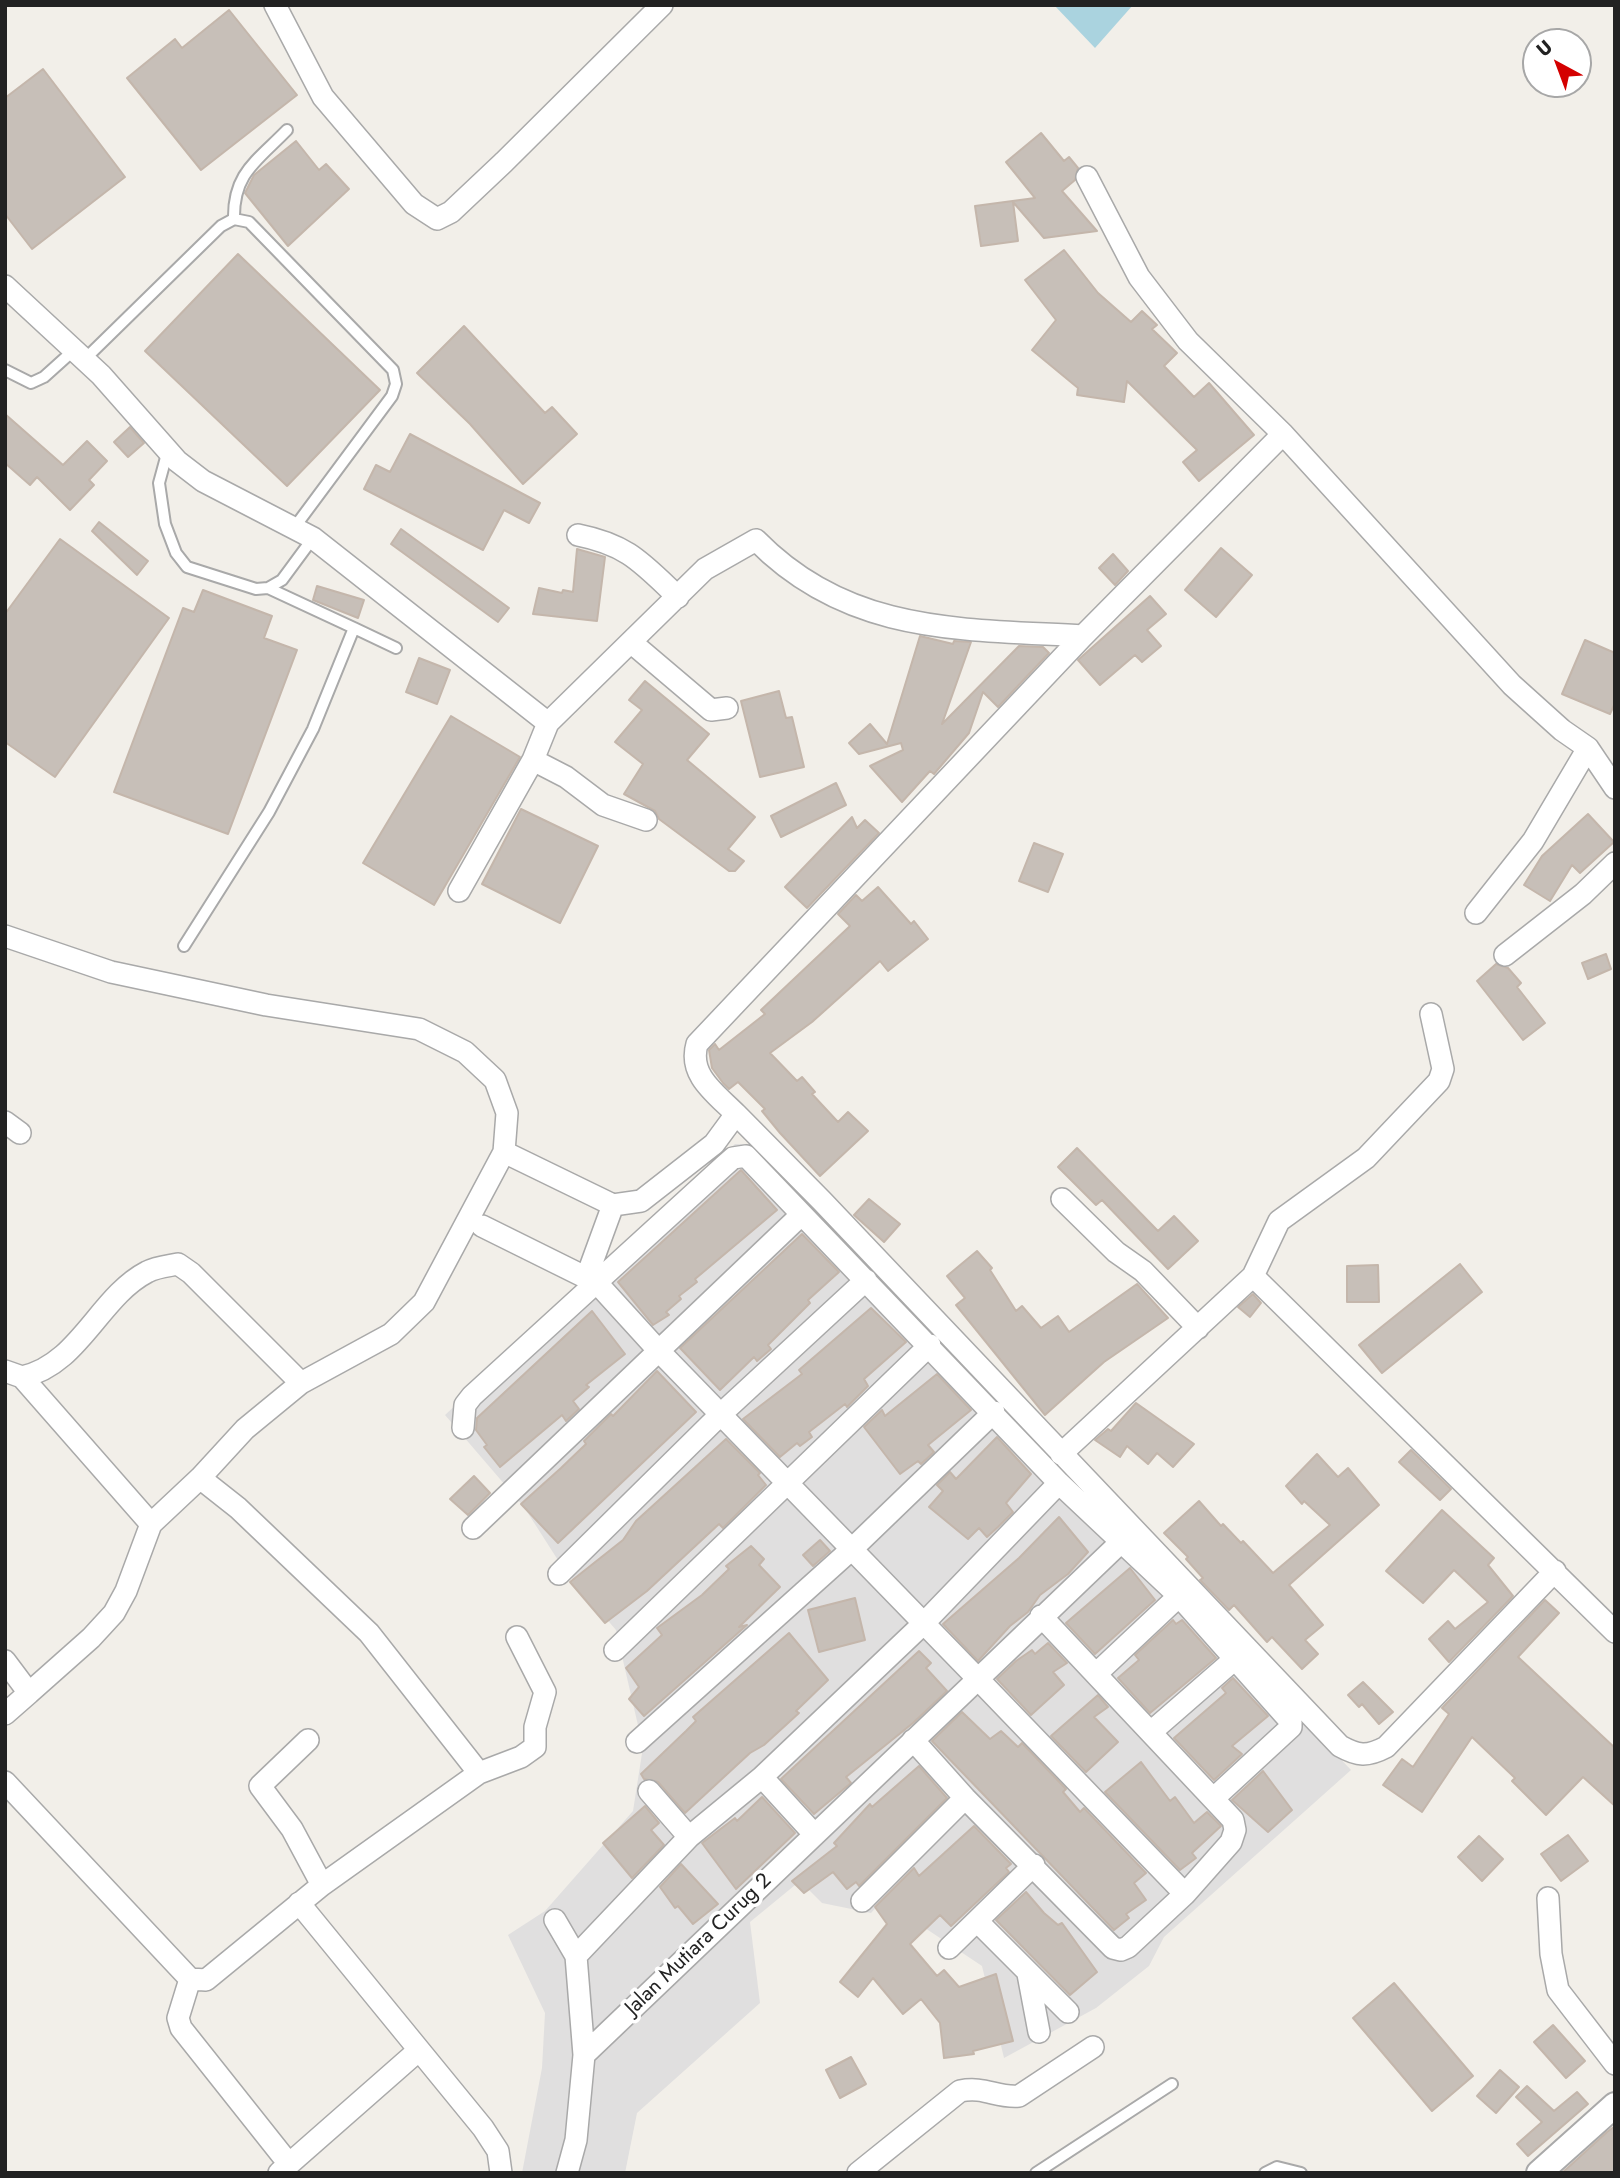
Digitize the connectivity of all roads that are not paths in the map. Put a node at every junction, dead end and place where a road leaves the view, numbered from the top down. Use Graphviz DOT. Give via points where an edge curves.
graph roads {
  1 [pos="275,5"];
  2 [pos="662,5"];
  3 [pos="287,130"];
  4 [pos="1087,177"];
  5 [pos="234,219"];
  6 [pos="5,286"];
  7 [pos="80,355"];
  8 [pos="5,370"];
  9 [pos="1283,434"];
  10 [pos="168,450"];
  11 [pos="293,528"];
  12 [pos="579,535"];
  13 [pos="313,538"];
  14 [pos="268,588"];
  15 [pos="678,597"];
  16 [pos="354,628"];
  17 [pos="1083,636"];
  18 [pos="632,643"];
  19 [pos="396,648"];
  20 [pos="727,708"];
  21 [pos="548,723"];
  22 [pos="1588,748"];
  23 [pos="533,760"];
  24 [pos="1615,788"];
  25 [pos="646,820"];
  26 [pos="1615,863"];
  27 [pos="459,891"];
  28 [pos="1476,913"];
  29 [pos="5,936"];
  30 [pos="184,946"];
  31 [pos="1505,955"];
  32 [pos="1431,1014"];
  33 [pos="736,1114"];
  34 [pos="504,1152"];
  35 [pos="1062,1199"];
  36 [pos="613,1205"];
  37 [pos="800,1216"];
  38 [pos="482,1226"];
  39 [pos="1253,1276"];
  40 [pos="592,1279"];
  41 [pos="866,1280"];
  42 [pos="1198,1328"];
  43 [pos="930,1345"];
  44 [pos="658,1350"];
  45 [pos="14,1374"];
  46 [pos="301,1383"];
  47 [pos="994,1412"];
  48 [pos="721,1414"];
  49 [pos="463,1428"];
  50 [pos="1061,1454"];
  51 [pos="200,1478"];
  52 [pos="787,1482"];
  53 [pos="1059,1483"];
  54 [pos="151,1524"];
  55 [pos="473,1528"];
  56 [pos="1121,1542"];
  57 [pos="853,1548"];
  58 [pos="1555,1572"];
  59 [pos="559,1574"];
  60 [pos="1179,1596"];
  61 [pos="1041,1616"];
  62 [pos="923,1624"];
  63 [pos="1615,1632"];
  64 [pos="517,1637"];
  65 [pos="615,1650"];
  66 [pos="1236,1658"];
  67 [pos="5,1661"];
  68 [pos="1096,1674"];
  69 [pos="978,1679"];
  70 [pos="29,1693"];
  71 [pos="5,1714"];
  72 [pos="1151,1732"];
  73 [pos="913,1740"];
  74 [pos="308,1741"];
  75 [pos="637,1742"];
  76 [pos="479,1773"];
  77 [pos="762,1777"];
  78 [pos="5,1782"];
  79 [pos="649,1791"];
  80 [pos="965,1798"];
  81 [pos="1214,1798"];
  82 [pos="814,1834"];
  83 [pos="689,1837"];
  84 [pos="1034,1865"];
  85 [pos="322,1885"];
  86 [pos="1185,1894"];
  87 [pos="1548,1898"];
  88 [pos="862,1901"];
  89 [pos="299,1903"];
  90 [pos="555,1920"];
  91 [pos="977,1921"];
  92 [pos="950,1948"];
  93 [pos="576,1956"];
  94 [pos="1028,1974"];
  95 [pos="190,1979"];
  96 [pos="1068,2012"];
  97 [pos="1039,2032"];
  98 [pos="1093,2047"];
  99 [pos="419,2050"];
  100 [pos="584,2055"];
  101 [pos="1615,2064"];
  102 [pos="1172,2084"];
  103 [pos="1614,2106"];
  104 [pos="284,2169"];
  105 [pos="501,2173"];
  106 [pos="567,2173"];
  107 [pos="858,2173"];
  108 [pos="1036,2173"];
  109 [pos="1265,2173"];
  110 [pos="1301,2173"];
  111 [pos="1539,2173"];
  1 -- 2 [label="street" via="323,97 414,204 437,219 487,179"];
  3 -- 5 [label="lane" via="236,187"];
  4 -- 9 [label="street" via="1139,277 1180,331"];
  5 -- 7 [label="lane"];
  5 -- 11 [label="lane" via="248,222 393,370 396,384 392,396"];
  6 -- 7 [label="street"];
  7 -- 8 [label="lane" via="31,383"];
  7 -- 10 [label="street"];
  9 -- 17 [label="street"];
  9 -- 22 [label="street" via="1512,685"];
  10 -- 11 [label="street" via="203,481"];
  10 -- 14 [label="lane" via="159,483 165,524 176,553 187,567 256,589"];
  11 -- 13 [label="street"];
  12 -- 15 [label="street" via="630,552"];
  13 -- 14 [label="lane" via="282,579"];
  13 -- 21 [label="street"];
  14 -- 16 [label="lane"];
  15 -- 17 [label="street" via="705,569 756,540 803,581 891,620 988,632"];
  15 -- 18 [label="street"];
  16 -- 19 [label="lane"];
  16 -- 30 [label="lane" via="313,729 282,788"];
  17 -- 33 [label="street" via="697,1044 693,1057 699,1076"];
  18 -- 20 [label="street" via="711,709"];
  18 -- 21 [label="street"];
  21 -- 23 [label="street"];
  22 -- 24 [label="street"];
  22 -- 28 [label="street" via="1533,841"];
  23 -- 25 [label="street" via="566,777 603,805"];
  23 -- 27 [label="street"];
  26 -- 31 [label="street"];
  29 -- 34 [label="street" via="111,972 266,1005 419,1029 465,1052 495,1080 507,1112"];
  32 -- 39 [label="street" via="1443,1069 1439,1081 1366,1158 1279,1221"];
  33 -- 36 [label="street" via="714,1144 660,1187 641,1201"];
  33 -- 50 [label="street"];
  34 -- 36 [label="street"];
  34 -- 46 [label="street" via="424,1302 391,1334"];
  35 -- 42 [label="street" via="1116,1252 1143,1271"];
  36 -- 40 [label="street"];
  37 -- 40 [label="street" via="755,1164 739,1156"];
  37 -- 41 [label="street"];
  37 -- 44 [label="street"];
  38 -- 40 [label="street"];
  39 -- 42 [label="street"];
  39 -- 58 [label="street"];
  40 -- 44 [label="street"];
  40 -- 49 [label="street" via="472,1396 465,1405"];
  41 -- 43 [label="street"];
  41 -- 48 [label="street"];
  42 -- 50 [label="street"];
  43 -- 47 [label="street"];
  43 -- 52 [label="street"];
  44 -- 48 [label="street"];
  44 -- 55 [label="street"];
  45 -- 46 [label="street" via="38,1374 58,1360 145,1273 178,1264"];
  45 -- 54 [label="street"];
  46 -- 51 [label="street" via="245,1429"];
  47 -- 53 [label="street"];
  47 -- 57 [label="street"];
  48 -- 52 [label="street"];
  48 -- 59 [label="street"];
  50 -- 58 [label="street" via="1340,1746 1356,1755 1372,1755 1386,1747"];
  51 -- 54 [label="street"];
  51 -- 76 [label="street" via="239,1508 369,1633"];
  52 -- 57 [label="street"];
  52 -- 65 [label="street"];
  53 -- 56 [label="street"];
  53 -- 62 [label="street"];
  54 -- 70 [label="street" via="114,1613"];
  56 -- 60 [label="street"];
  56 -- 61 [label="street, Jalan Mutiara Curug 2"];
  57 -- 62 [label="street"];
  57 -- 75 [label="street"];
  58 -- 63 [label="street"];
  60 -- 66 [label="street"];
  60 -- 68 [label="street"];
  61 -- 68 [label="street"];
  61 -- 69 [label="street, Jalan Mutiara Curug 2"];
  62 -- 69 [label="street"];
  62 -- 77 [label="street"];
  64 -- 76 [label="street" via="545,1692 535,1727 535,1747"];
  66 -- 72 [label="street"];
  66 -- 81 [label="street" via="1292,1724"];
  67 -- 70 [label="street"];
  68 -- 72 [label="street"];
  69 -- 73 [label="street, Jalan Mutiara Curug 2"];
  69 -- 86 [label="street"];
  70 -- 71 [label="street"];
  72 -- 81 [label="street"];
  73 -- 80 [label="street"];
  73 -- 82 [label="street, Jalan Mutiara Curug 2"];
  74 -- 85 [label="street" via="260,1786 292,1829"];
  76 -- 85 [label="street"];
  77 -- 82 [label="street"];
  77 -- 83 [label="street"];
  78 -- 95 [label="street"];
  79 -- 83 [label="street"];
  80 -- 84 [label="street"];
  80 -- 88 [label="street"];
  81 -- 86 [label="street" via="1233,1820 1235,1830 1231,1843"];
  82 -- 100 [label="street, Jalan Mutiara Curug 2"];
  83 -- 93 [label="street"];
  84 -- 86 [label="street" via="1117,1950 1128,1947"];
  84 -- 91 [label="street"];
  85 -- 89 [label="street"];
  87 -- 101 [label="street" via="1558,1990"];
  89 -- 95 [label="street" via="221,1970 206,1980"];
  89 -- 99 [label="street"];
  90 -- 93 [label="street"];
  91 -- 92 [label="street"];
  91 -- 94 [label="street"];
  93 -- 100 [label="street"];
  94 -- 96 [label="street"];
  94 -- 97 [label="street"];
  95 -- 104 [label="street" via="178,2018 181,2028"];
  98 -- 107 [label="street" via="1019,2096 976,2088 960,2091"];
  99 -- 104 [label="street"];
  99 -- 105 [label="street" via="498,2151"];
  100 -- 106 [label="street" via="576,2140"];
  102 -- 108 [label="lane"];
  103 -- 111 [label="street"];
  109 -- 110 [label="lane" via="1277,2167"];
}
